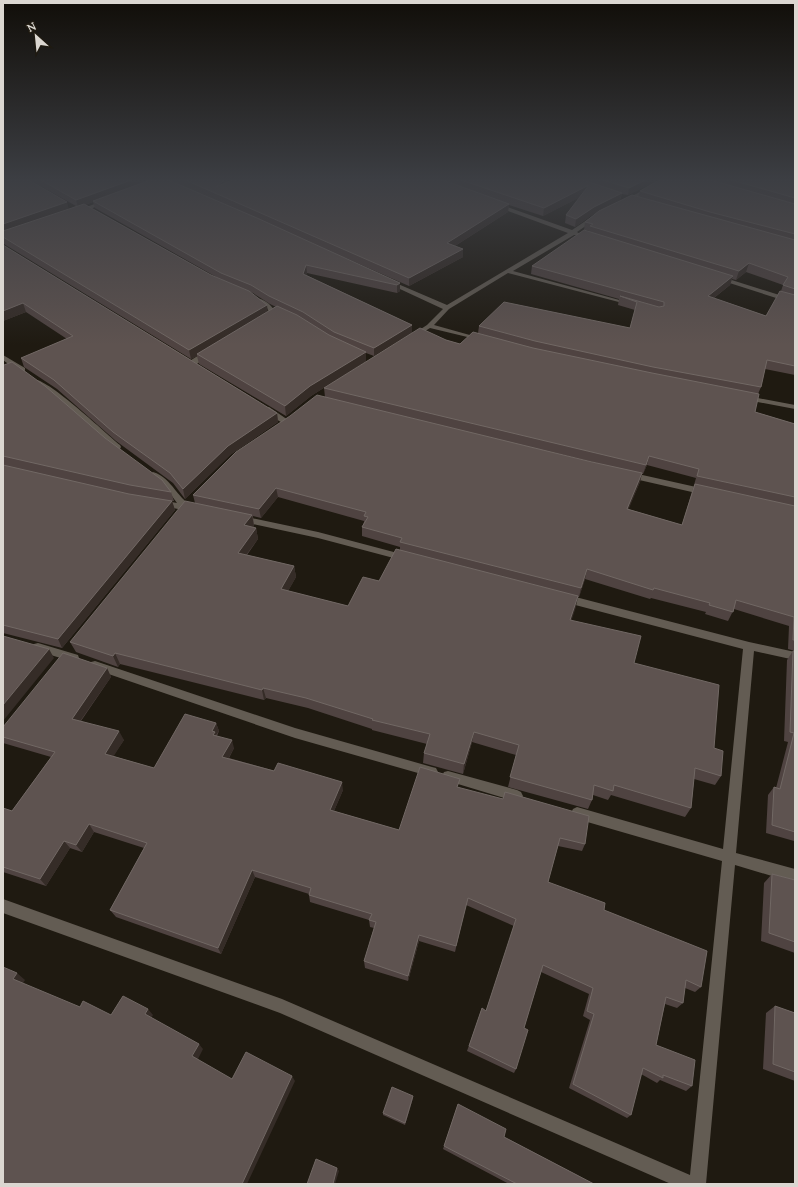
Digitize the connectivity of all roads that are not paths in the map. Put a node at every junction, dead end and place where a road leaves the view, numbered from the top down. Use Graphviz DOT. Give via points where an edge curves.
graph roads {
  1 [pos="578,234"];
  2 [pos="507,271"];
  3 [pos="716,277"];
  4 [pos="382,279"];
  5 [pos="248,294"];
  6 [pos="795,302"];
  7 [pos="638,306"];
  8 [pos="270,307"];
  9 [pos="447,308"];
  10 [pos="282,313"];
  11 [pos="264,321"];
  12 [pos="429,326"];
  13 [pos="488,341"];
  14 [pos="405,342"];
  15 [pos="216,349"];
  16 [pos="3,357"];
  17 [pos="198,368"];
  18 [pos="734,395"];
  19 [pos="259,405"];
  20 [pos="795,407"];
  21 [pos="286,422"];
  22 [pos="125,454"];
  23 [pos="144,468"];
  24 [pos="620,473"];
  25 [pos="712,493"];
  26 [pos="148,501"];
  27 [pos="188,505"];
  28 [pos="201,511"];
  29 [pos="231,517"];
  30 [pos="175,520"];
  31 [pos="418,561"];
  32 [pos="557,596"];
  33 [pos="24,643"];
  34 [pos="749,646"];
  35 [pos="68,652"];
  36 [pos="795,656"];
  37 [pos="56,666"];
  38 [pos="531,800"];
  39 [pos="569,811"];
  40 [pos="729,857"];
  41 [pos="795,876"];
  42 [pos="3,906"];
  43 [pos="691,1184"];
  44 [pos="698,1184"];
  1 -- 2 [label="street"];
  2 -- 7 [label="street"];
  2 -- 9 [label="street"];
  3 -- 6 [label="street"];
  4 -- 9 [label="street"];
  5 -- 8 [label="street"];
  8 -- 10 [label="street"];
  8 -- 11 [label="street" via="274,315"];
  9 -- 12 [label="street"];
  12 -- 13 [label="street"];
  12 -- 14 [label="street"];
  15 -- 17 [label="street" via="188,362"];
  16 -- 22 [label="street" via="53,392"];
  18 -- 20 [label="street"];
  19 -- 21 [label="street"];
  23 -- 27 [label="street" via="169,486"];
  24 -- 25 [label="street"];
  26 -- 27 [label="street"];
  27 -- 28 [label="street"];
  27 -- 30 [label="street"];
  29 -- 31 [label="street" via="318,535"];
  32 -- 34 [label="street"];
  33 -- 35 [label="street"];
  34 -- 36 [label="street"];
  34 -- 40 [label="street"];
  35 -- 37 [label="street"];
  35 -- 38 [label="street" via="295,733"];
  39 -- 40 [label="street"];
  40 -- 41 [label="street"];
  40 -- 44 [label="street"];
  42 -- 43 [label="street" via="282,1006"];
}
